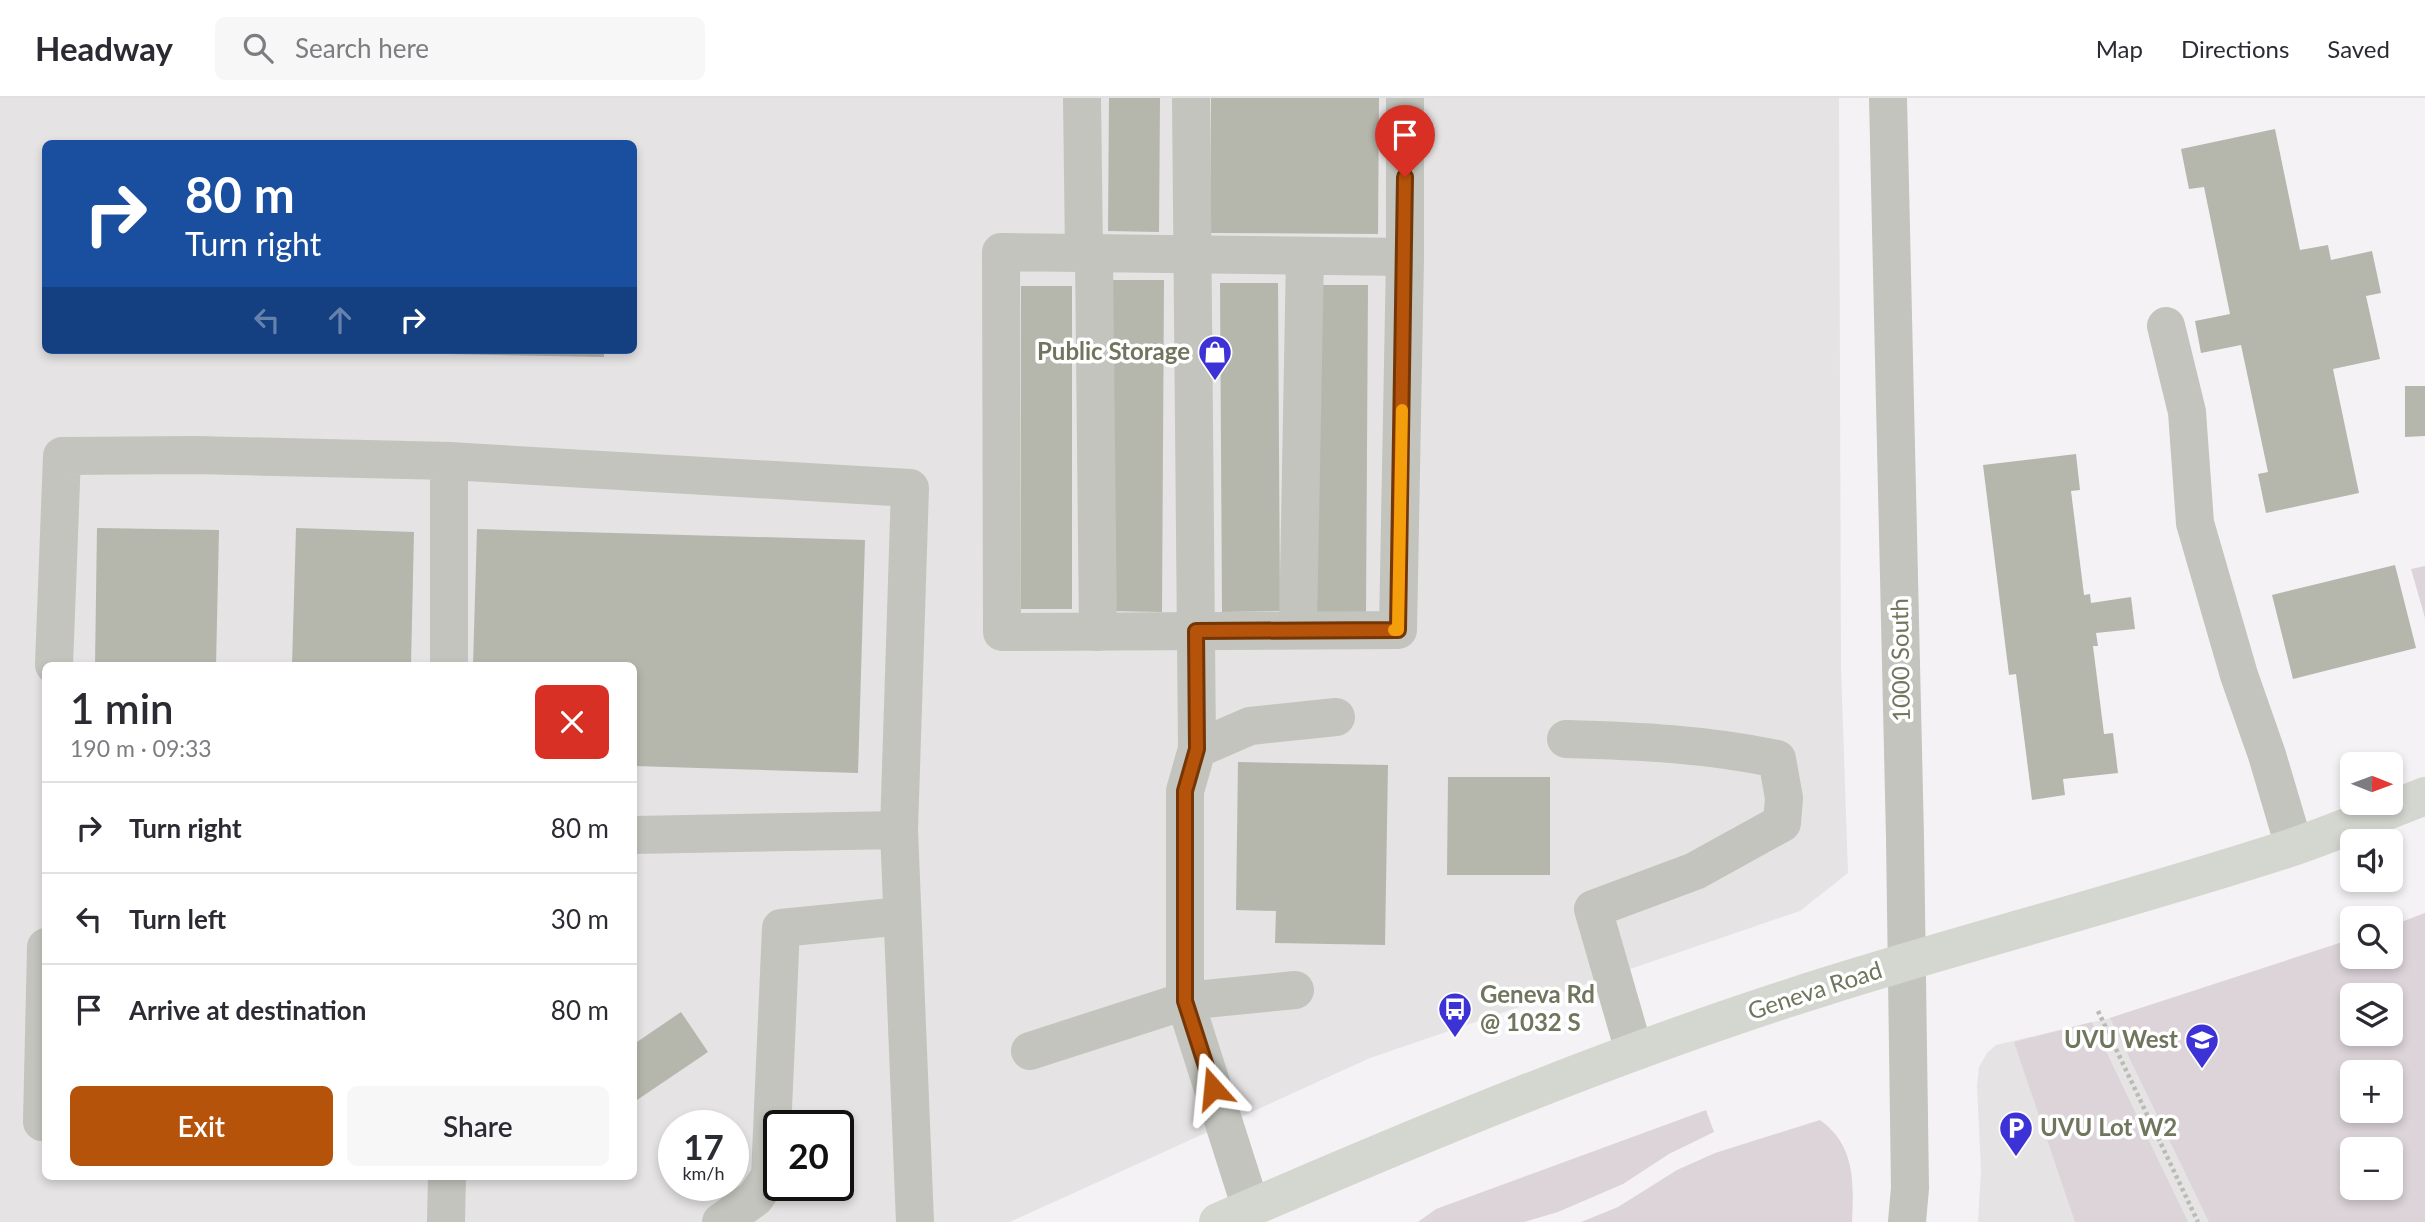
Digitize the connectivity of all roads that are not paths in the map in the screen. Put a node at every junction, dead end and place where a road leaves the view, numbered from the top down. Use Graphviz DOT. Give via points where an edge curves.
graph roads {
  1 [pos="1082,98"];
  2 [pos="1191,98"];
  3 [pos="1405,98"];
  4 [pos="1888,98"];
  5 [pos="1089,253"];
  6 [pos="1192,255"];
  7 [pos="1305,256"];
  8 [pos="1405,257"];
  9 [pos="2166,326"];
  10 [pos="449,461"];
  11 [pos="1298,630"];
  12 [pos="1196,631"];
  13 [pos="1098,632"];
  14 [pos="54,662"];
  15 [pos="449,662"];
  16 [pos="1336,717"];
  17 [pos="1566,739"];
  18 [pos="1197,749"];
  19 [pos="2425,796"];
  20 [pos="899,830"];
  21 [pos="637,835"];
  22 [pos="2294,846"];
  23 [pos="902,916"];
  24 [pos="1906,963"];
  25 [pos="1295,990"];
  26 [pos="1185,1001"];
  27 [pos="1030,1051"];
  28 [pos="1634,1051"];
  29 [pos="447,1180"];
  30 [pos="1235,1215"];
  31 [pos="446,1222"];
  32 [pos="721,1222"];
  33 [pos="915,1222"];
  34 [pos="1907,1222"];
  1 -- 5 [label="street"];
  2 -- 6 [label="street"];
  3 -- 8 [label="street"];
  4 -- 24 [label="street, 1000 South"];
  5 -- 6 [label="street"];
  5 -- 13 [label="street"];
  5 -- 13 [label="street" via="1001,252 1002,632"];
  6 -- 7 [label="street"];
  6 -- 12 [label="street"];
  7 -- 8 [label="street"];
  7 -- 11 [label="street"];
  8 -- 11 [label="street" via="1398,630"];
  9 -- 22 [label="street" via="2187,412 2195,523"];
  10 -- 14 [label="street" via="62,456"];
  10 -- 15 [label="street"];
  10 -- 20 [label="street" via="911,488"];
  11 -- 12 [label="street"];
  12 -- 13 [label="street"];
  12 -- 18 [label="street"];
  16 -- 18 [label="street" via="1251,726"];
  17 -- 28 [label="street" via="1662,741 1777,759 1784,798 1782,823 1695,871 1593,909"];
  18 -- 26 [label="street" via="1185,791"];
  19 -- 22 [label="main road, Geneva Road"];
  20 -- 21 [label="street"];
  20 -- 23 [label="street"];
  22 -- 24 [label="main road, Geneva Road"];
  23 -- 32 [label="street" via="781,928 770,1176 755,1198"];
  23 -- 33 [label="street"];
  24 -- 28 [label="main road, Geneva Road"];
  24 -- 34 [label="street, 1000 South"];
  25 -- 26 [label="street"];
  26 -- 27 [label="street"];
  26 -- 30 [label="street"];
  28 -- 30 [label="main road, Geneva Road"];
  29 -- 31 [label="street"];
}
